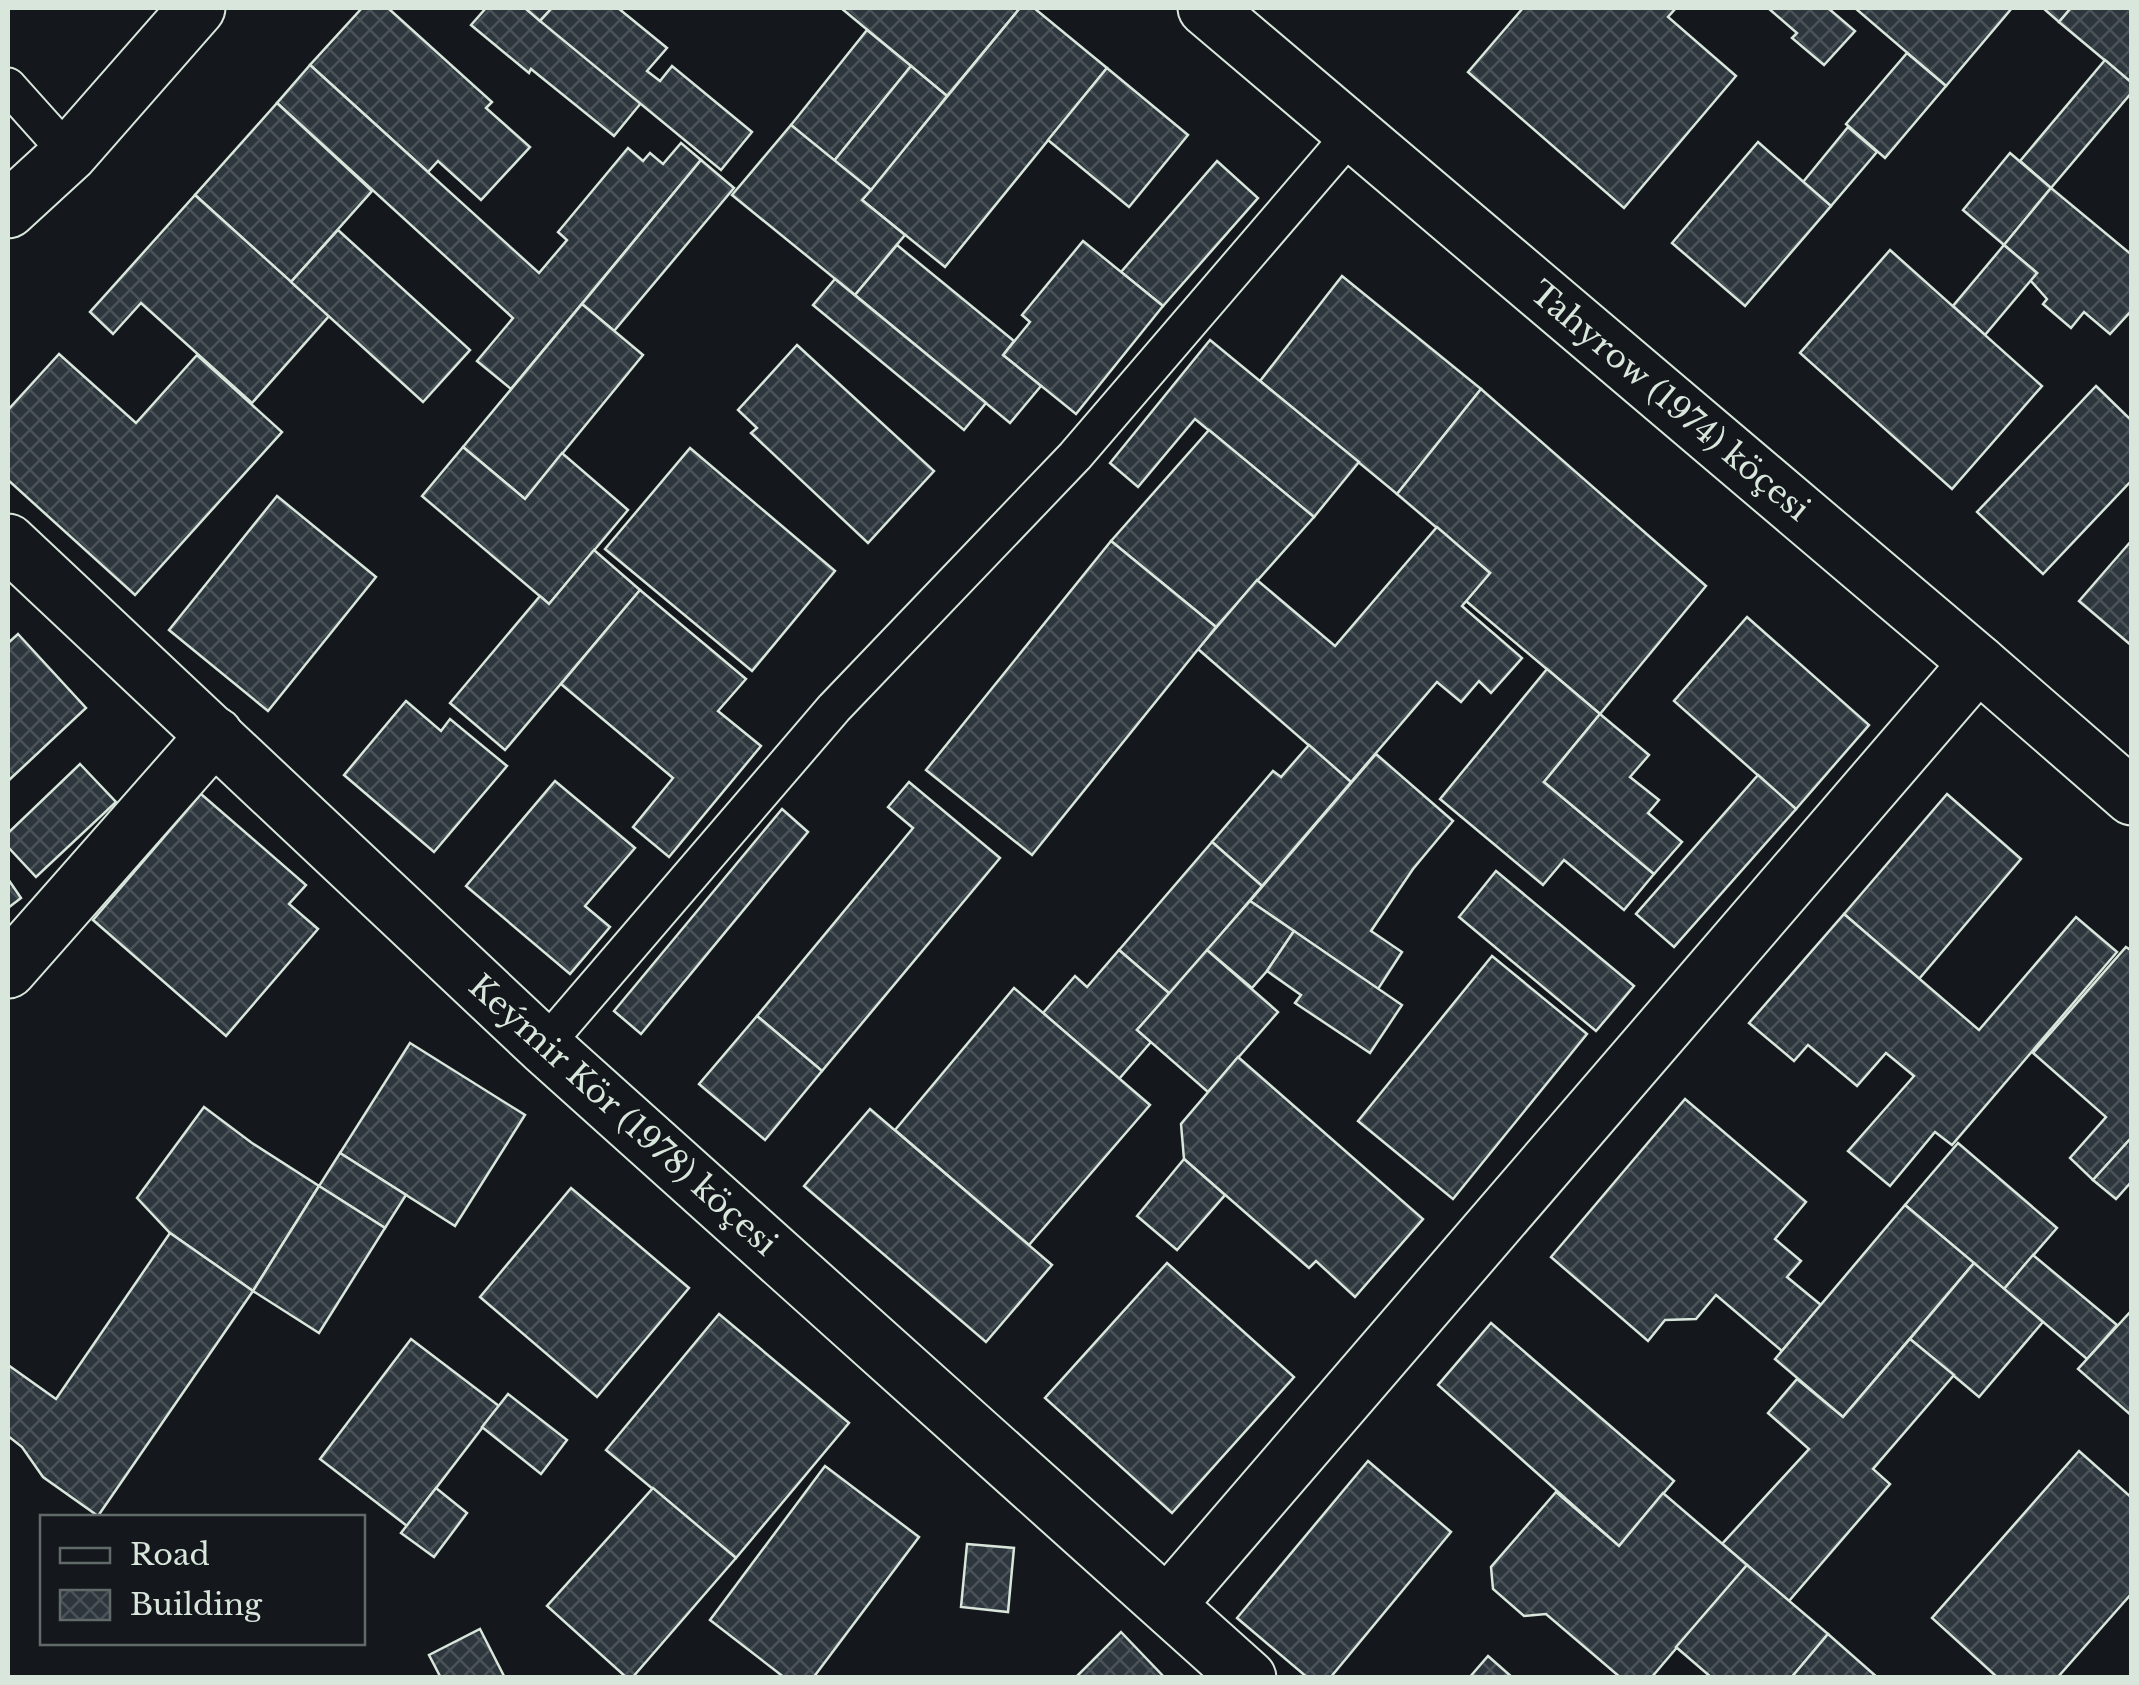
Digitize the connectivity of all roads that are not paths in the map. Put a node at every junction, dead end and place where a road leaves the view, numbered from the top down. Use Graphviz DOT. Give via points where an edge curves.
graph roads {
  1 [pos="197,8"];
  2 [pos="1206,8"];
  3 [pos="8,86"];
  4 [pos="1352,132"];
  5 [pos="69,154"];
  6 [pos="8,210"];
  7 [pos="8,542"];
  8 [pos="1978,663"];
  9 [pos="215,735"];
  10 [pos="2132,797"];
  11 [pos="8,970"];
  12 [pos="544,1046"];
  13 [pos="1168,1604"];
  14 [pos="1248,1678"];
  1 -- 5 [label="street"];
  2 -- 4 [label="street, Tahyrow (1974) köçesi"];
  3 -- 5 [label="lane"];
  4 -- 8 [label="street, Tahyrow (1974) köçesi"];
  4 -- 12 [label="lane" via="1075,456 834,708"];
  5 -- 6 [label="street"];
  7 -- 9 [label="street, Keýmir Kör (1978) köçesi"];
  8 -- 10 [label="street, Tahyrow (1974) köçesi"];
  8 -- 13 [label="street"];
  9 -- 11 [label="street"];
  9 -- 12 [label="street, Keýmir Kör (1978) köçesi"];
  12 -- 13 [label="street, Keýmir Kör (1978) köçesi"];
  13 -- 14 [label="street, Keýmir Kör (1978) köçesi"];
}
